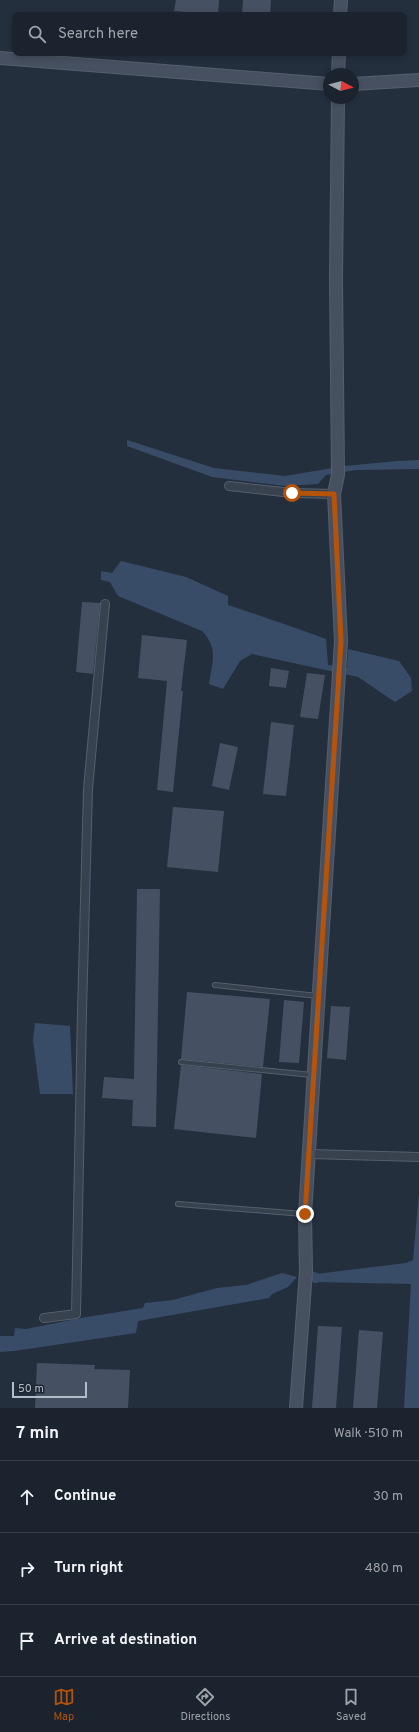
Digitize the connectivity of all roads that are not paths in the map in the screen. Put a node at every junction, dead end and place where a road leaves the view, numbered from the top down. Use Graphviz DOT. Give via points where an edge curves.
graph roads {
  1 [pos="341,0"];
  2 [pos="340,12"];
  3 [pos="339,56"];
  4 [pos="0,58"];
  5 [pos="338,68"];
  6 [pos="419,80"];
  7 [pos="323,84"];
  8 [pos="359,84"];
  9 [pos="338,104"];
  10 [pos="229,486"];
  11 [pos="334,494"];
  12 [pos="105,604"];
  13 [pos="215,985"];
  14 [pos="319,996"];
  15 [pos="182,1062"];
  16 [pos="314,1075"];
  17 [pos="309,1154"];
  18 [pos="416,1156"];
  19 [pos="178,1204"];
  20 [pos="305,1214"];
  21 [pos="44,1318"];
  22 [pos="296,1408"];
  1 -- 2 [label="main road"];
  3 -- 5 [label="main road"];
  4 -- 7 [label="main road"];
  6 -- 8 [label="main road"];
  9 -- 11 [label="main road" via="338,475"];
  10 -- 11 [label="street" via="292,493"];
  11 -- 14 [label="main road" via="341,641"];
  12 -- 21 [label="street" via="88,789 76,1314"];
  13 -- 14 [label="lane"];
  14 -- 16 [label="main road"];
  15 -- 16 [label="lane"];
  16 -- 17 [label="main road"];
  17 -- 18 [label="street"];
  17 -- 20 [label="main road"];
  19 -- 20 [label="lane"];
  20 -- 22 [label="main road" via="306,1271"];
}
